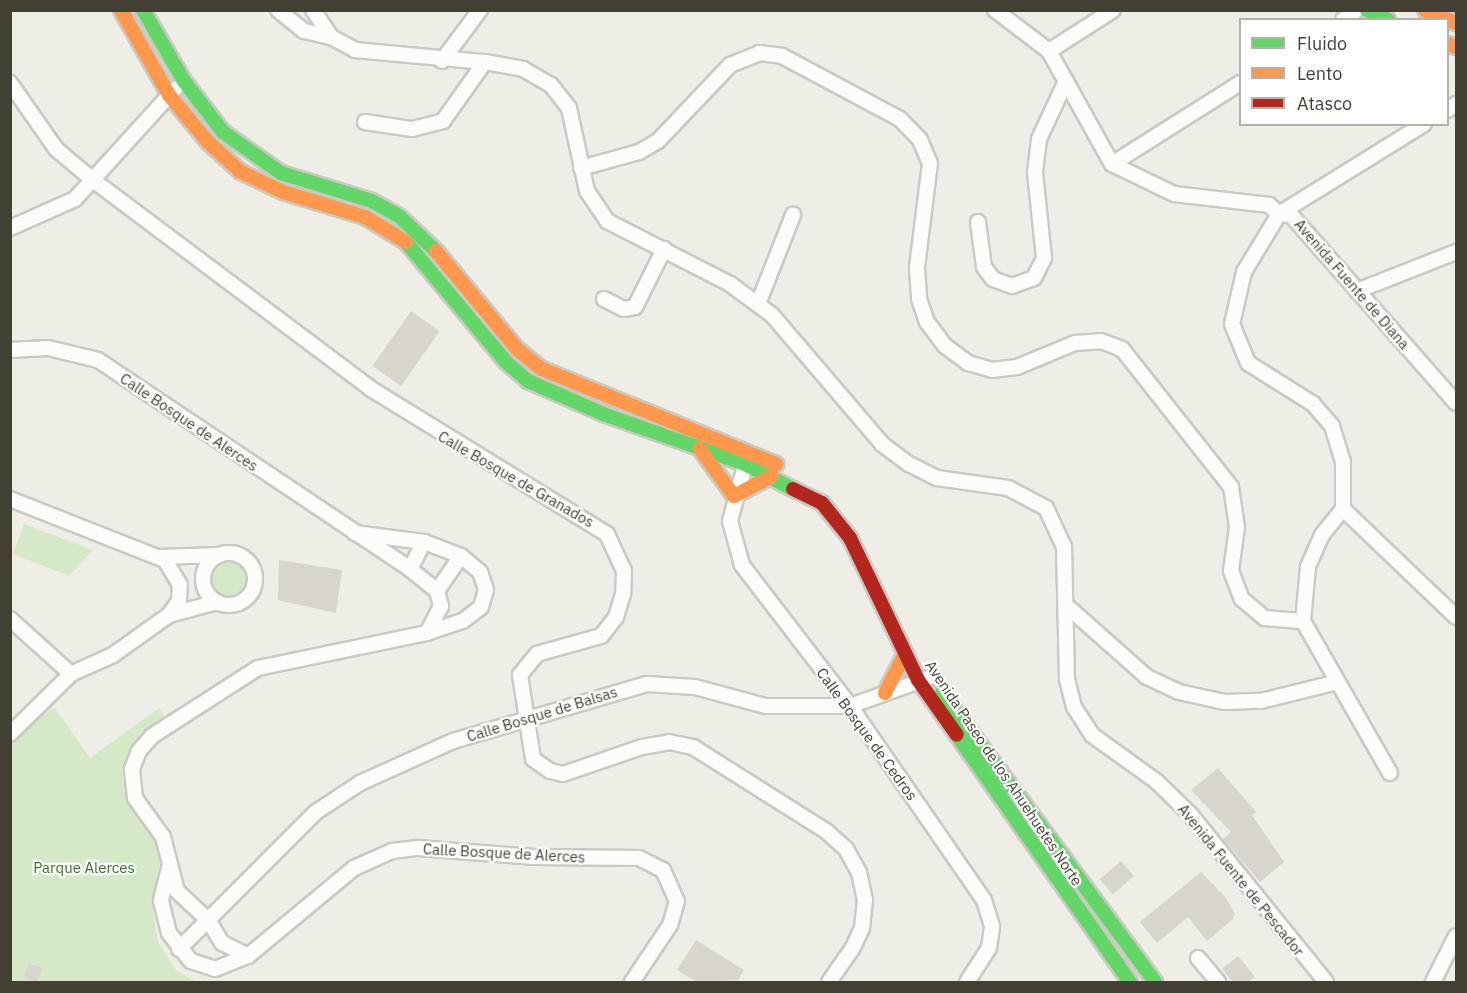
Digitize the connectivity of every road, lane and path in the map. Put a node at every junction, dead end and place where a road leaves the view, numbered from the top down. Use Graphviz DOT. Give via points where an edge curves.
graph roads {
  1 [pos="121,10"];
  2 [pos="143,10"];
  3 [pos="278,10"];
  4 [pos="313,10"];
  5 [pos="480,10"];
  6 [pos="995,10"];
  7 [pos="1113,10"];
  8 [pos="1367,10"];
  9 [pos="1425,10"];
  10 [pos="1384,18"];
  11 [pos="1444,18"];
  12 [pos="331,37"];
  13 [pos="1049,51"];
  14 [pos="442,61"];
  15 [pos="485,62"];
  16 [pos="184,81"];
  17 [pos="1066,81"];
  18 [pos="10,83"];
  19 [pos="1239,85"];
  20 [pos="169,95"];
  21 [pos="365,122"];
  22 [pos="1421,126"];
  23 [pos="1112,164"];
  24 [pos="581,168"];
  25 [pos="93,180"];
  26 [pos="1279,214"];
  27 [pos="793,215"];
  28 [pos="978,222"];
  29 [pos="10,228"];
  30 [pos="664,249"];
  31 [pos="1456,252"];
  32 [pos="1357,291"];
  33 [pos="604,299"];
  34 [pos="758,304"];
  35 [pos="10,350"];
  36 [pos="1456,402"];
  37 [pos="698,447"];
  38 [pos="748,450"];
  39 [pos="745,464"];
  40 [pos="772,476"];
  41 [pos="734,496"];
  42 [pos="10,499"];
  43 [pos="1343,509"];
  44 [pos="355,533"];
  45 [pos="424,542"];
  46 [pos="219,555"];
  47 [pos="461,556"];
  48 [pos="158,557"];
  49 [pos="410,569"];
  50 [pos="204,584"];
  51 [pos="180,585"];
  52 [pos="437,591"];
  53 [pos="217,602"];
  54 [pos="1069,608"];
  55 [pos="169,615"];
  56 [pos="1456,617"];
  57 [pos="10,619"];
  58 [pos="1303,621"];
  59 [pos="427,633"];
  60 [pos="905,654"];
  61 [pos="71,674"];
  62 [pos="924,678"];
  63 [pos="1338,682"];
  64 [pos="885,693"];
  65 [pos="850,706"];
  66 [pos="525,719"];
  67 [pos="10,734"];
  68 [pos="1390,773"];
  69 [pos="171,863"];
  70 [pos="208,920"];
  71 [pos="1456,936"];
  72 [pos="179,949"];
  73 [pos="248,956"];
  74 [pos="1198,958"];
  75 [pos="632,982"];
  76 [pos="829,982"];
  77 [pos="967,982"];
  78 [pos="1130,982"];
  79 [pos="1155,982"];
  80 [pos="1218,982"];
  81 [pos="1326,982"];
  82 [pos="1433,982"];
  1 -- 20 [label="street, Avenida Paseo de los Ahuehuetes Norte"];
  2 -- 16 [label="street, Avenida Paseo de los Ahuehuetes Norte"];
  3 -- 12 [label="street, Avenida Fuente de Pescador" via="304,32"];
  4 -- 12 [label="street"];
  5 -- 14 [label="street"];
  6 -- 13 [label="street"];
  7 -- 13 [label="street"];
  8 -- 10 [label="street"];
  9 -- 11 [label="street"];
  12 -- 14 [label="street, Avenida Fuente de Pescador" via="355,50"];
  13 -- 17 [label="street"];
  14 -- 15 [label="street, Avenida Fuente de Pescador"];
  15 -- 21 [label="street" via="443,122 412,129"];
  15 -- 24 [label="street, Avenida Fuente de Pescador" via="523,69 551,85 569,108"];
  16 -- 20 [label="street"];
  16 -- 38 [label="street, Avenida Paseo de los Ahuehuetes Norte" via="223,132 254,157 280,173 372,201 407,222 450,264 517,350 542,369"];
  17 -- 23 [label="street"];
  17 -- 28 [label="street" via="1039,139 1035,172 1044,258 1034,279 1012,286 993,279 984,267"];
  18 -- 25 [label="street, Calle Bosque de Granados" via="56,149"];
  19 -- 23 [label="street"];
  20 -- 25 [label="street"];
  20 -- 37 [label="street, Avenida Paseo de los Ahuehuetes Norte" via="208,142 241,172 283,192 365,217 412,246 506,362 528,381 550,394"];
  22 -- 26 [label="street"];
  23 -- 26 [label="street, Avenida Fuente de Diana" via="1159,190 1269,205"];
  24 -- 30 [label="street, Avenida Fuente de Pescador" via="586,191 602,217"];
  24 -- 58 [label="street" via="639,152 658,141 730,65 759,53 782,56 900,119 920,140 930,163 917,268 919,299 927,322 945,346 968,363 992,370 1017,367 1075,343 1101,341 1122,349 1231,487 1237,527 1231,571 1242,599 1265,618"];
  25 -- 29 [label="street" via="50,214"];
  25 -- 66 [label="street, Calle Bosque de Granados" via="390,402 607,534 624,571 623,594 615,617 601,636 544,652 526,663 519,681"];
  26 -- 32 [label="street, Avenida Fuente de Diana" via="1297,220"];
  26 -- 43 [label="street" via="1244,272 1233,303 1234,335 1256,371 1313,404 1327,418 1343,462"];
  27 -- 34 [label="street"];
  30 -- 33 [label="street" via="636,307 624,309"];
  30 -- 34 [label="street, Avenida Fuente de Pescador"];
  31 -- 32 [label="street"];
  32 -- 36 [label="street, Avenida Fuente de Diana"];
  34 -- 54 [label="street, Avenida Fuente de Pescador" via="786,326 882,444 909,464 937,478 1008,488 1046,508 1058,525 1064,547"];
  35 -- 44 [label="street, Calle Bosque de Alerces" via="48,348 98,360"];
  37 -- 39 [label="street, Avenida Paseo de los Ahuehuetes Norte"];
  37 -- 41 [label="street"];
  38 -- 39 [label="street, Calle Bosque de Cedros"];
  38 -- 62 [label="street, Avenida Paseo de los Ahuehuetes Norte" via="810,482 843,509"];
  39 -- 40 [label="street, Avenida Paseo de los Ahuehuetes Norte"];
  39 -- 41 [label="street, Calle Bosque de Cedros"];
  40 -- 41 [label="street"];
  40 -- 60 [label="street, Avenida Paseo de los Ahuehuetes Norte" via="806,491 837,518"];
  41 -- 65 [label="street, Calle Bosque de Cedros" via="731,533 742,565"];
  42 -- 48 [label="street"];
  43 -- 56 [label="street"];
  43 -- 58 [label="street" via="1322,536 1308,567"];
  44 -- 45 [label="street, Calle Bosque de Alerces"];
  44 -- 49 [label="street, Calle Bosque de Alerces"];
  45 -- 47 [label="street, Calle Bosque de Alerces"];
  45 -- 49 [label="street"];
  46 -- 48 [label="street"];
  46 -- 50 [label="street" via="204,572"];
  46 -- 53 [label="street" via="242,556 255,575 249,596 228,605"];
  47 -- 52 [label="street"];
  47 -- 59 [label="street, Calle Bosque de Alerces" via="480,572 486,590 481,607 464,620"];
  48 -- 51 [label="street" via="171,565"];
  49 -- 52 [label="street, Calle Bosque de Alerces"];
  50 -- 51 [label="street"];
  50 -- 53 [label="street"];
  51 -- 55 [label="street" via="178,601"];
  52 -- 59 [label="street" via="441,606"];
  53 -- 55 [label="street"];
  54 -- 63 [label="street" via="1147,677 1179,692 1224,702 1261,701"];
  54 -- 81 [label="street, Avenida Fuente de Pescador" via="1067,679 1074,707 1092,735 1156,781 1190,814"];
  55 -- 61 [label="street" via="113,655"];
  57 -- 61 [label="street"];
  58 -- 63 [label="street"];
  59 -- 69 [label="street, Calle Bosque de Alerces" via="258,668 144,743 132,769 132,788 163,837"];
  60 -- 62 [label="street, Avenida Paseo de los Ahuehuetes Norte"];
  60 -- 64 [label="street"];
  61 -- 67 [label="street"];
  62 -- 64 [label="street, Calle Bosque de Balsas"];
  62 -- 78 [label="street, Avenida Paseo de los Ahuehuetes Norte"];
  62 -- 79 [label="street, Avenida Paseo de los Ahuehuetes Norte"];
  63 -- 68 [label="street"];
  64 -- 65 [label="street, Calle Bosque de Balsas"];
  65 -- 66 [label="street, Calle Bosque de Balsas" via="766,706 671,683 585,699"];
  65 -- 77 [label="street, Calle Bosque de Cedros" via="984,900 992,927 989,948"];
  66 -- 70 [label="street, Calle Bosque de Balsas" via="443,745 360,783 316,812"];
  66 -- 76 [label="street, Calle Bosque de Granados" via="533,759 550,771 570,773 669,742 693,747 826,831 846,849 859,872 865,900 862,928"];
  69 -- 70 [label="street, Calle Bosque de Alerces" via="177,891"];
  69 -- 72 [label="street, Calle Bosque de Alerces" via="161,901 165,924"];
  70 -- 72 [label="street, Calle Bosque de Balsas"];
  70 -- 73 [label="street, Calle Bosque de Alerces" via="222,943"];
  71 -- 82 [label="street"];
  72 -- 73 [label="street, Calle Bosque de Alerces" via="191,961 215,969"];
  73 -- 75 [label="street, Calle Bosque de Alerces" via="354,868 392,851 418,848 535,857 639,858 663,870 677,901 665,934"];
  74 -- 80 [label="street"];
}
